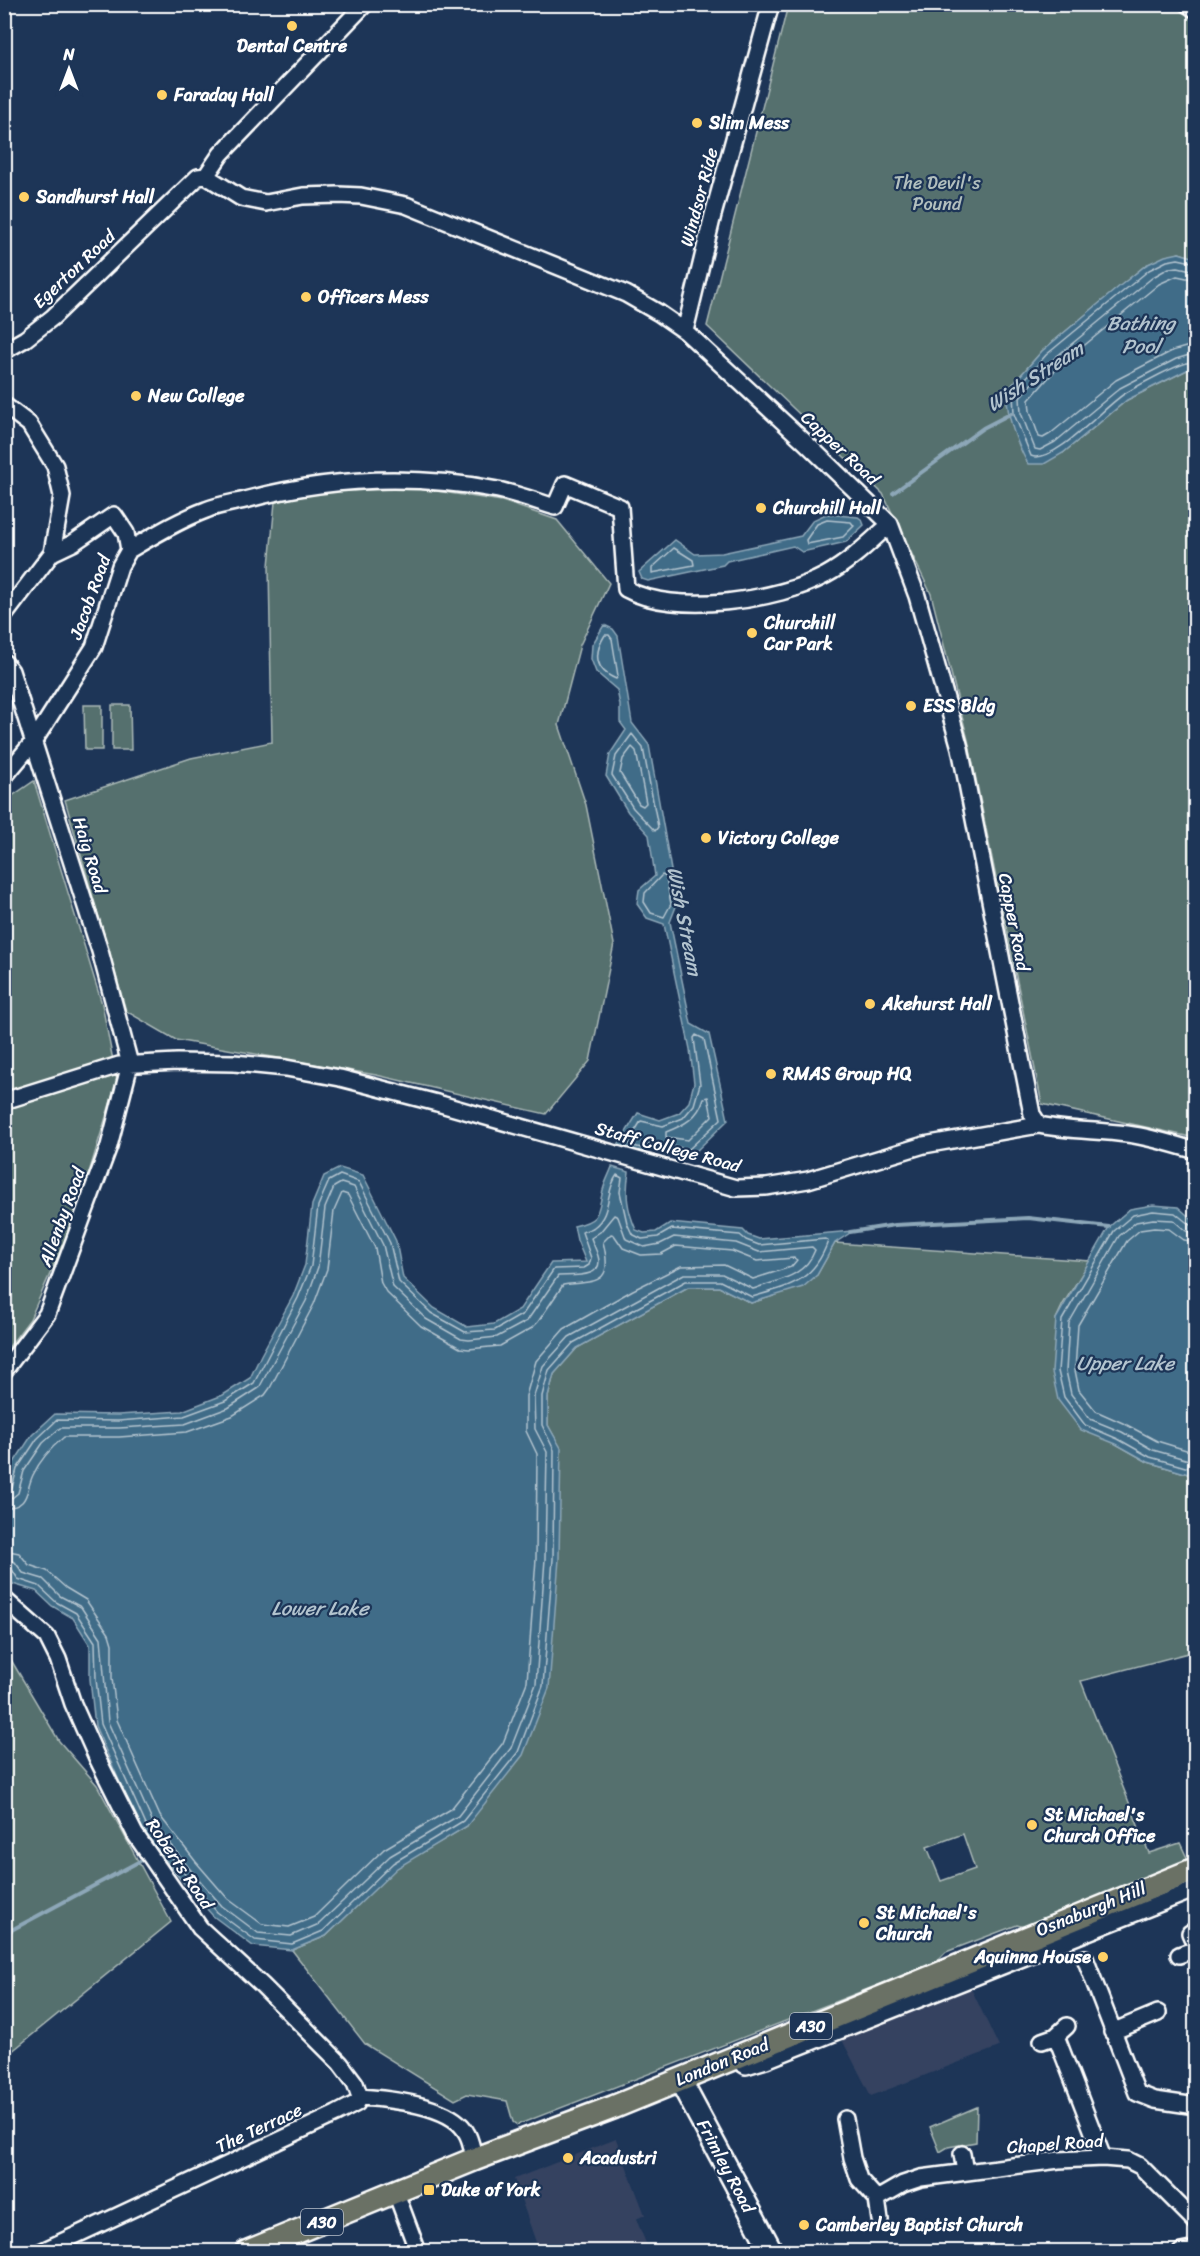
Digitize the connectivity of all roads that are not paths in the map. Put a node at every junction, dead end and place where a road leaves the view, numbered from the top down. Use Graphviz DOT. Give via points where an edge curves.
graph roads {
  1 [pos="365,4"];
  2 [pos="771,4"];
  3 [pos="1187,4"];
  4 [pos="1196,10"];
  5 [pos="206,176"];
  6 [pos="685,331"];
  7 [pos="4,351"];
  8 [pos="4,405"];
  9 [pos="890,524"];
  10 [pos="129,550"];
  11 [pos="52,553"];
  12 [pos="4,616"];
  13 [pos="4,662"];
  14 [pos="34,741"];
  15 [pos="4,777"];
  16 [pos="129,1064"];
  17 [pos="4,1101"];
  18 [pos="1039,1125"];
  19 [pos="1196,1151"];
  20 [pos="4,1371"];
  21 [pos="4,1599"];
  22 [pos="1196,1869"];
  23 [pos="1196,1888"];
  24 [pos="1194,1943"];
  25 [pos="1179,1956"];
  26 [pos="1085,1958"];
  27 [pos="1158,2013"];
  28 [pos="1112,2032"];
  29 [pos="1055,2034"];
  30 [pos="733,2058"];
  31 [pos="680,2080"];
  32 [pos="360,2097"];
  33 [pos="1196,2106"];
  34 [pos="845,2120"];
  35 [pos="962,2154"];
  36 [pos="1103,2158"];
  37 [pos="475,2159"];
  38 [pos="965,2172"];
  39 [pos="396,2193"];
  40 [pos="877,2199"];
  41 [pos="880,2220"];
  42 [pos="1196,2222"];
  43 [pos="1196,2249"];
  44 [pos="40,2252"];
  45 [pos="247,2252"];
  46 [pos="418,2252"];
  47 [pos="772,2252"];
  48 [pos="1180,2252"];
  1 -- 5 [label="street, Egerton Road" via="221,154"];
  2 -- 6 [label="street, Windsor Ride"];
  3 -- 4 [label="street"];
  5 -- 6 [label="street, Capper Road" via="241,198 266,203 338,195 406,205 626,294"];
  5 -- 7 [label="street, Egerton Road" via="198,177 53,317"];
  6 -- 9 [label="street, Capper Road"];
  8 -- 11 [label="street" via="29,424 54,466 62,496"];
  9 -- 10 [label="street" via="847,561 817,579 773,593 713,603 678,604 649,599 626,589 620,507 565,484 555,507 499,490 448,483 393,480 323,484 206,510"];
  9 -- 18 [label="street, Capper Road" via="917,596 960,748 1032,1113"];
  10 -- 11 [label="street, Jacob Road" via="126,533 114,515"];
  10 -- 14 [label="street, Jacob Road" via="120,566 94,647"];
  11 -- 12 [label="street"];
  13 -- 14 [label="street, Haig Road" via="11,671"];
  14 -- 15 [label="street, Jacob Road"];
  14 -- 16 [label="street, Haig Road" via="100,951"];
  16 -- 17 [label="street, Staff College Road"];
  16 -- 18 [label="street, Staff College Road" via="234,1063 340,1078 736,1188 808,1180 924,1145"];
  16 -- 20 [label="street, Allenby Road" via="109,1146 47,1314"];
  18 -- 19 [label="street, Staff College Road" via="1152,1138"];
  21 -- 32 [label="street, Roberts Road" via="47,1637 98,1760 135,1834 200,1928 340,2063 356,2084"];
  22 -- 30 [label="main road, London Road / A30"];
  23 -- 30 [label="street, Osnaburgh Hill" via="766,2060 746,2066"];
  24 -- 25 [label="street"];
  26 -- 28 [label="street"];
  27 -- 28 [label="street"];
  28 -- 33 [label="street" via="1137,2093"];
  29 -- 36 [label="street"];
  30 -- 31 [label="main road, London Road / A30"];
  31 -- 37 [label="main road, London Road / A30"];
  31 -- 47 [label="main road, Frimley Road"];
  32 -- 37 [label="street" via="434,2110 453,2118 466,2132"];
  32 -- 44 [label="street, The Terrace" via="357,2103 336,2114"];
  34 -- 40 [label="street" via="859,2179"];
  35 -- 38 [label="street"];
  36 -- 38 [label="street, Chapel Road"];
  36 -- 42 [label="street, Chapel Road" via="1128,2160 1140,2166"];
  37 -- 39 [label="main road, London Road / A30"];
  38 -- 40 [label="street, Chapel Road" via="911,2180"];
  39 -- 45 [label="main road, London Road / A30"];
  39 -- 46 [label="street"];
  40 -- 41 [label="street"];
  43 -- 48 [label="street"];
}
